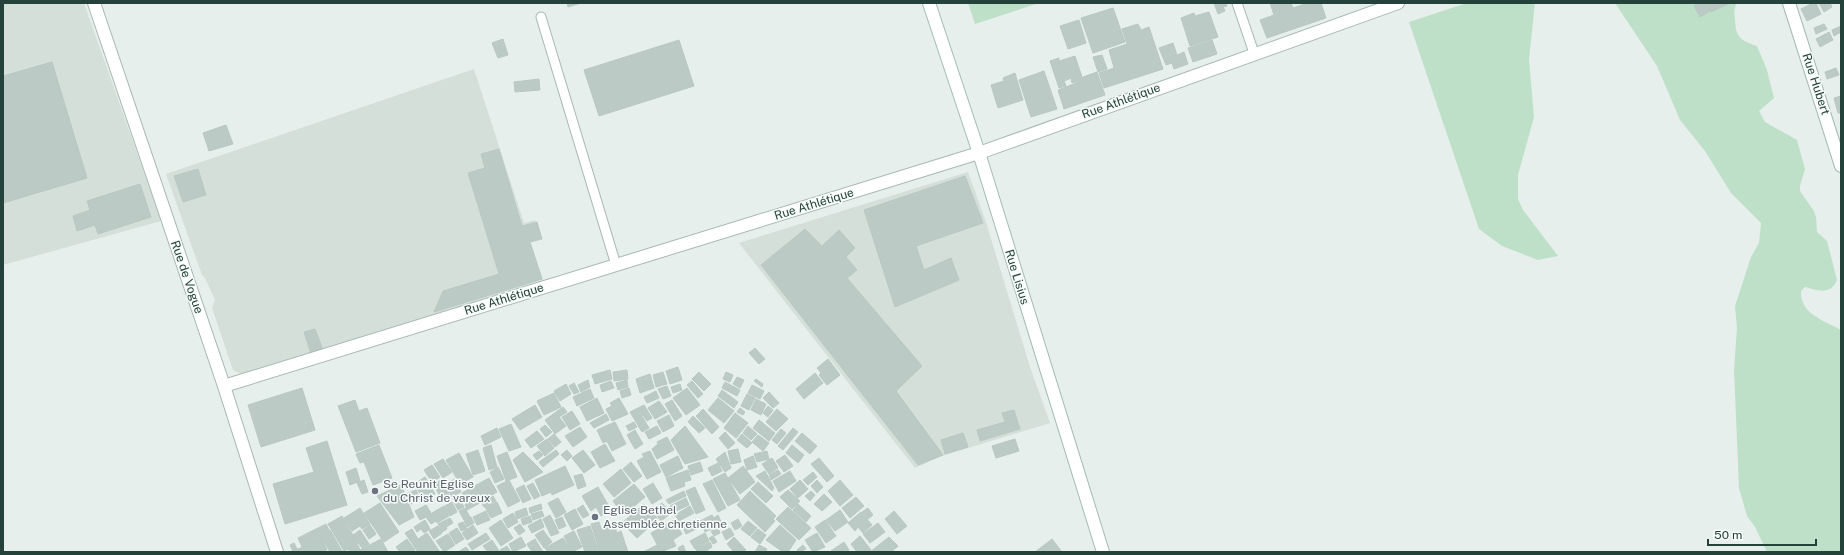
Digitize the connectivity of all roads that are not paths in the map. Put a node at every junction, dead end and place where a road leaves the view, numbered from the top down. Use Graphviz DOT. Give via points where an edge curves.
graph roads {
  1 [pos="94,3"];
  2 [pos="929,3"];
  3 [pos="1237,3"];
  4 [pos="1398,3"];
  5 [pos="1789,3"];
  6 [pos="541,16"];
  7 [pos="1254,53"];
  8 [pos="979,153"];
  9 [pos="1841,166"];
  10 [pos="616,265"];
  11 [pos="224,386"];
  12 [pos="277,552"];
  13 [pos="1103,552"];
  1 -- 11 [label="street, Rue de Vogue"];
  2 -- 8 [label="street, Rue Lisius"];
  3 -- 7 [label="lane"];
  4 -- 7 [label="street, Rue Athlétique"];
  5 -- 9 [label="street, Rue Hubert"];
  6 -- 10 [label="lane"];
  7 -- 8 [label="street, Rue Athlétique"];
  8 -- 10 [label="street, Rue Athlétique"];
  8 -- 13 [label="street, Rue Lisius"];
  10 -- 11 [label="street, Rue Athlétique"];
  11 -- 12 [label="street, Rue de Vogue"];
}
